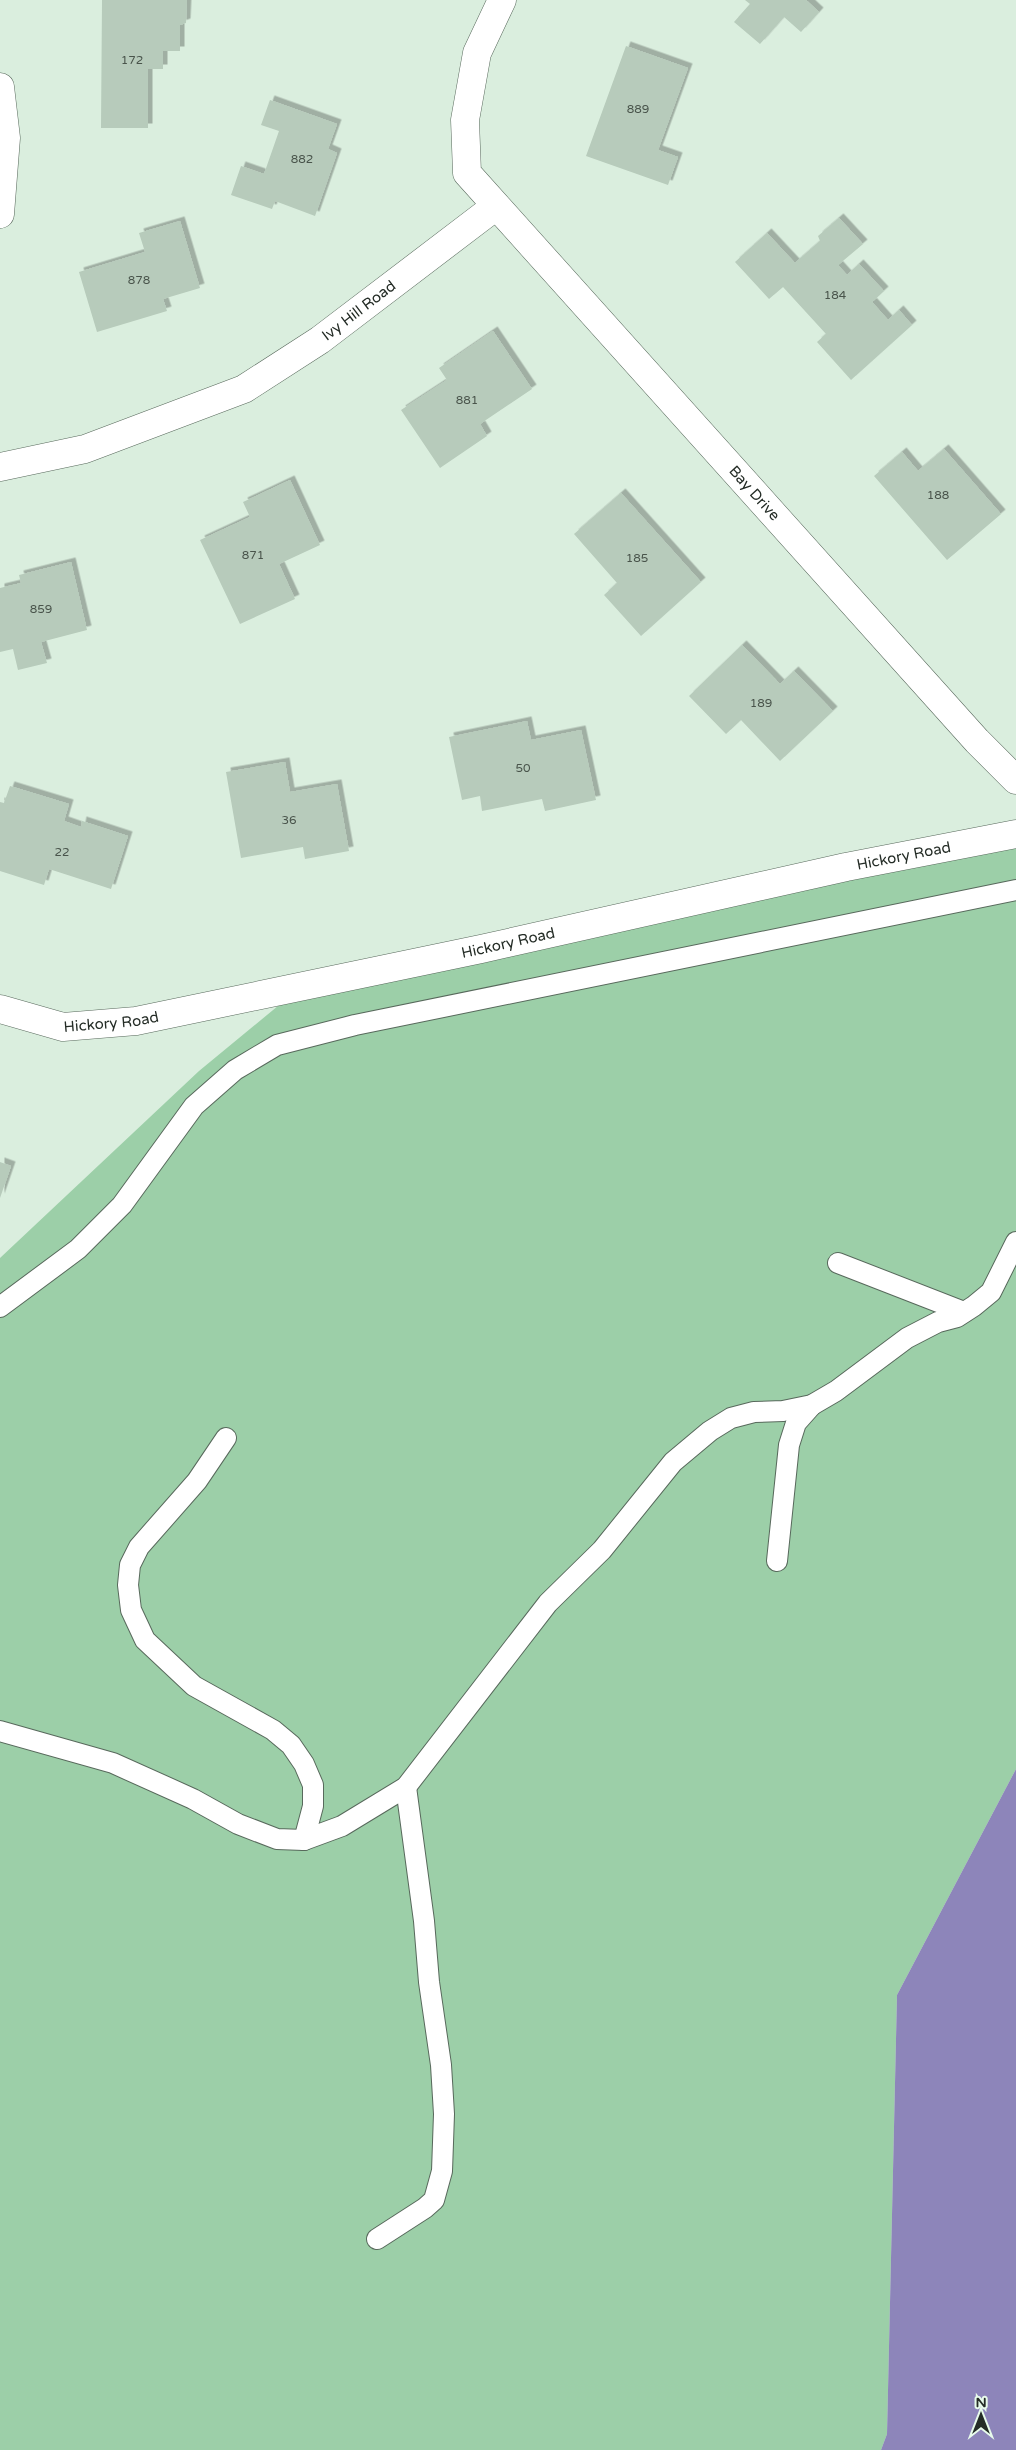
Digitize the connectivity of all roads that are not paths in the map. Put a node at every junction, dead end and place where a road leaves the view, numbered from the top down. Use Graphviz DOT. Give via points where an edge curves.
graph roads {
  1 [pos="502,0"];
  2 [pos="0,87"];
  3 [pos="496,206"];
  4 [pos="0,214"];
  5 [pos="0,467"];
  6 [pos="1016,780"];
  7 [pos="1016,834"];
  8 [pos="1016,890"];
  9 [pos="0,1009"];
  10 [pos="1016,1242"];
  11 [pos="838,1263"];
  12 [pos="0,1307"];
  13 [pos="964,1312"];
  14 [pos="812,1405"];
  15 [pos="226,1438"];
  16 [pos="778,1561"];
  17 [pos="0,1731"];
  18 [pos="406,1787"];
  19 [pos="304,1840"];
  20 [pos="376,2239"];
  1 -- 3 [label="street" via="477,54 465,120 467,173"];
  2 -- 4 [label="street" via="6,138"];
  3 -- 5 [label="street, Ivy Hill Road" via="320,340 244,389 85,448"];
  3 -- 6 [label="street, Bay Drive" via="977,742"];
  7 -- 9 [label="street, Hickory Road" via="846,867 481,949 136,1021 63,1027"];
  8 -- 12 [label="lane" via="355,1025 277,1045 235,1070 194,1106 122,1205 78,1249"];
  10 -- 13 [label="lane" via="991,1292"];
  11 -- 13 [label="lane"];
  13 -- 14 [label="lane" via="907,1338 836,1392"];
  14 -- 16 [label="lane" via="796,1424 788,1445"];
  14 -- 18 [label="lane" via="730,1418 673,1462 602,1550 548,1603"];
  15 -- 19 [label="lane" via="198,1481 140,1547 130,1565 131,1610 146,1640 194,1686 273,1730 291,1745 313,1785 313,1806"];
  17 -- 19 [label="lane" via="113,1763 193,1799 238,1824 277,1839"];
  18 -- 19 [label="lane" via="342,1826"];
  18 -- 20 [label="lane" via="441,2065 444,2114 442,2171 434,2200"];
}
